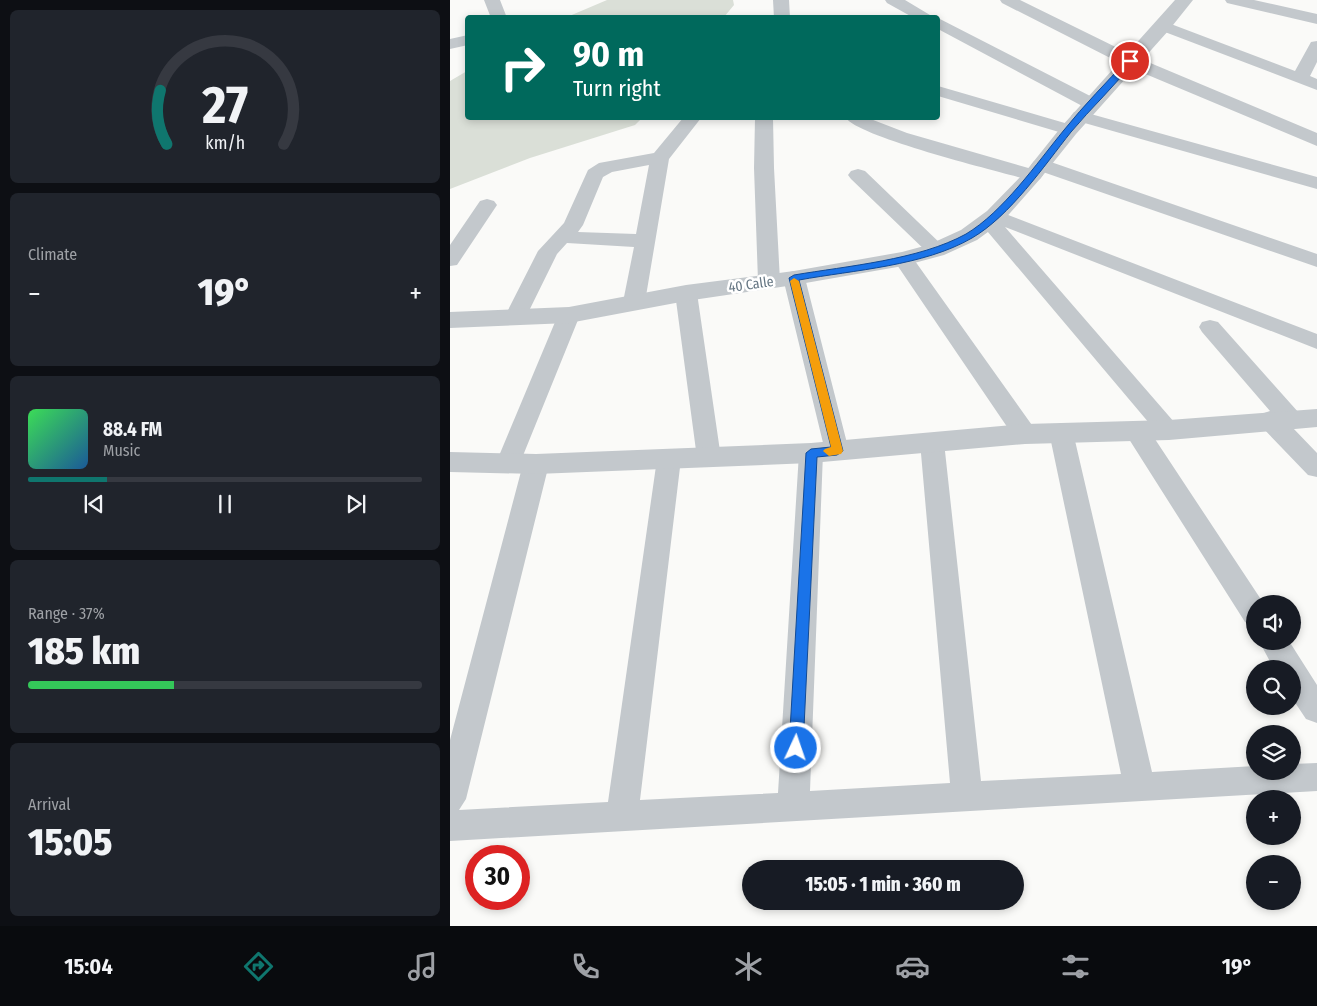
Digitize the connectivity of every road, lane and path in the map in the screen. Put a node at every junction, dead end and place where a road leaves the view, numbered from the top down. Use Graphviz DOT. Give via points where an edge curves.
graph roads {
  1 [pos="492,0"];
  2 [pos="893,0"];
  3 [pos="1008,0"];
  4 [pos="1184,0"];
  5 [pos="1233,0"];
  6 [pos="498,15"];
  7 [pos="920,15"];
  8 [pos="1317,19"];
  9 [pos="940,24"];
  10 [pos="1163,26"];
  11 [pos="465,41"];
  12 [pos="450,44"];
  13 [pos="1317,46"];
  14 [pos="1130,61"];
  15 [pos="1300,78"];
  16 [pos="1317,85"];
  17 [pos="940,91"];
  18 [pos="1080,116"];
  19 [pos="690,120"];
  20 [pos="764,120"];
  21 [pos="859,120"];
  22 [pos="1317,140"];
  23 [pos="660,158"];
  24 [pos="1037,170"];
  25 [pos="858,175"];
  26 [pos="1317,183"];
  27 [pos="487,205"];
  28 [pos="992,218"];
  29 [pos="561,237"];
  30 [pos="645,240"];
  31 [pos="936,250"];
  32 [pos="903,259"];
  33 [pos="450,260"];
  34 [pos="1317,261"];
  35 [pos="794,278"];
  36 [pos="769,281"];
  37 [pos="686,293"];
  38 [pos="634,302"];
  39 [pos="569,315"];
  40 [pos="514,318"];
  41 [pos="450,320"];
  42 [pos="1210,327"];
  43 [pos="1317,342"];
  44 [pos="1317,418"];
  45 [pos="1280,420"];
  46 [pos="1136,430"];
  47 [pos="1169,430"];
  48 [pos="1061,432"];
  49 [pos="1025,434"];
  50 [pos="932,442"];
  51 [pos="824,452"];
  52 [pos="709,458"];
  53 [pos="670,459"];
  54 [pos="450,462"];
  55 [pos="508,463"];
  56 [pos="536,464"];
  57 [pos="1317,468"];
  58 [pos="1246,600"];
  59 [pos="1301,686"];
  60 [pos="1317,710"];
  61 [pos="1317,776"];
  62 [pos="1139,785"];
  63 [pos="966,796"];
  64 [pos="450,799"];
  65 [pos="793,806"];
  66 [pos="622,816"];
  67 [pos="450,826"];
  1 -- 6 [label="street"];
  2 -- 7 [label="street"];
  3 -- 14 [label="street"];
  4 -- 10 [label="street, 40 Calle"];
  5 -- 8 [label="street"];
  9 -- 18 [label="street"];
  10 -- 14 [label="street, 40 Calle"];
  10 -- 15 [label="street"];
  11 -- 12 [label="street"];
  13 -- 15 [label="street"];
  14 -- 18 [label="street, 40 Calle"];
  14 -- 22 [label="street"];
  15 -- 16 [label="street"];
  17 -- 18 [label="street"];
  18 -- 24 [label="street, 40 Calle"];
  18 -- 26 [label="street"];
  19 -- 23 [label="street"];
  20 -- 36 [label="street"];
  21 -- 24 [label="street" via="900,136"];
  23 -- 29 [label="street" via="606,167 595,174 573,225"];
  23 -- 30 [label="street"];
  24 -- 28 [label="street, 40 Calle"];
  24 -- 34 [label="street"];
  25 -- 31 [label="street"];
  27 -- 33 [label="street"];
  28 -- 31 [label="street, 40 Calle" via="970,236"];
  28 -- 43 [label="street"];
  28 -- 47 [label="street"];
  29 -- 30 [label="street"];
  29 -- 40 [label="street" via="541,262"];
  30 -- 38 [label="street"];
  31 -- 32 [label="street, 40 Calle"];
  32 -- 35 [label="street, 40 Calle"];
  32 -- 49 [label="street"];
  35 -- 36 [label="street, 40 Calle"];
  35 -- 51 [label="street"];
  36 -- 37 [label="street, 40 Calle"];
  37 -- 38 [label="street, 40 Calle"];
  37 -- 52 [label="street"];
  38 -- 39 [label="street, 40 Calle"];
  39 -- 40 [label="street, 40 Calle"];
  39 -- 55 [label="street"];
  40 -- 41 [label="street, 40 Calle"];
  42 -- 45 [label="street"];
  44 -- 45 [label="street"];
  45 -- 47 [label="street"];
  45 -- 57 [label="street"];
  46 -- 47 [label="street"];
  46 -- 48 [label="street"];
  46 -- 58 [label="street"];
  48 -- 49 [label="street"];
  48 -- 62 [label="street"];
  49 -- 50 [label="street"];
  50 -- 51 [label="street"];
  50 -- 63 [label="street"];
  51 -- 52 [label="street"];
  51 -- 65 [label="street"];
  52 -- 53 [label="street"];
  53 -- 56 [label="street"];
  53 -- 66 [label="street"];
  54 -- 55 [label="street"];
  55 -- 56 [label="street"];
  56 -- 64 [label="street"];
  59 -- 60 [label="street"];
  61 -- 62 [label="street"];
  62 -- 63 [label="street"];
  63 -- 65 [label="street"];
  65 -- 66 [label="street"];
  66 -- 67 [label="street"];
}
